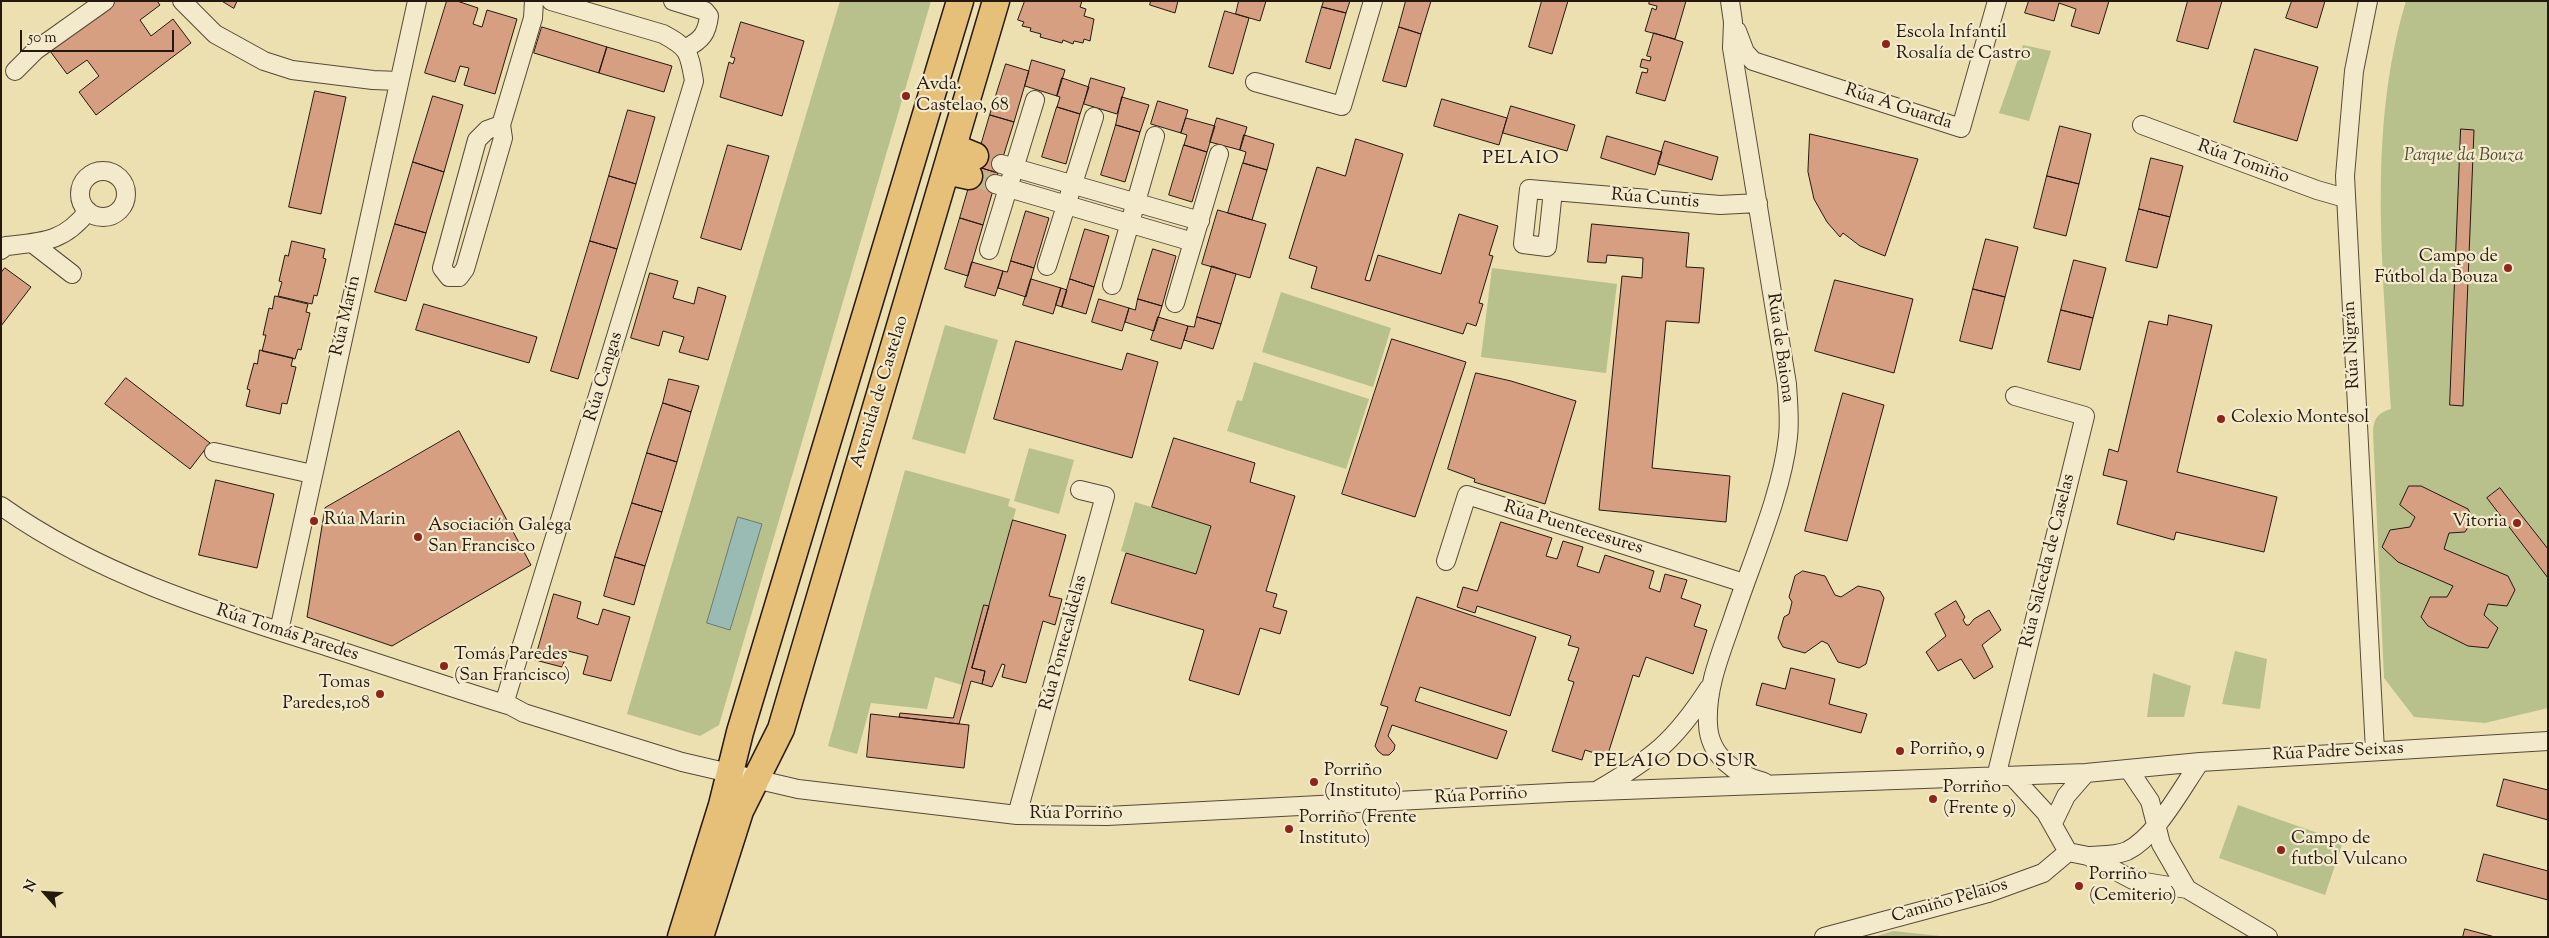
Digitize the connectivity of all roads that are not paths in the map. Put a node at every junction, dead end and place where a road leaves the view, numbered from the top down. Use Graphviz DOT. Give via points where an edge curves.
graph roads {
  1 [pos="105,1"];
  2 [pos="182,1"];
  3 [pos="417,1"];
  4 [pos="534,1"];
  5 [pos="551,1"];
  6 [pos="673,1"];
  7 [pos="960,1"];
  8 [pos="996,1"];
  9 [pos="1373,1"];
  10 [pos="1730,1"];
  11 [pos="1997,1"];
  12 [pos="2368,1"];
  13 [pos="1733,22"];
  14 [pos="686,48"];
  15 [pos="15,71"];
  16 [pos="399,81"];
  17 [pos="1255,82"];
  18 [pos="1036,100"];
  19 [pos="1094,117"];
  20 [pos="501,125"];
  21 [pos="2142,126"];
  22 [pos="1155,136"];
  23 [pos="1219,154"];
  24 [pos="1008,166"];
  25 [pos="1073,184"];
  26 [pos="1002,186"];
  27 [pos="1553,191"];
  28 [pos="2345,198"];
  29 [pos="1136,202"];
  30 [pos="1758,203"];
  31 [pos="1066,204"];
  32 [pos="88,211"];
  33 [pos="1200,220"];
  34 [pos="1130,224"];
  35 [pos="1193,242"];
  36 [pos="32,243"];
  37 [pos="1,250"];
  38 [pos="990,250"];
  39 [pos="1047,266"];
  40 [pos="72,274"];
  41 [pos="1112,285"];
  42 [pos="1175,304"];
  43 [pos="2015,396"];
  44 [pos="214,452"];
  45 [pos="312,474"];
  46 [pos="1080,490"];
  47 [pos="1,506"];
  48 [pos="1446,561"];
  49 [pos="1744,583"];
  50 [pos="279,631"];
  51 [pos="1710,685"];
  52 [pos="504,704"];
  53 [pos="2548,741"];
  54 [pos="2375,751"];
  55 [pos="2200,762"];
  56 [pos="2129,770"];
  57 [pos="729,773"];
  58 [pos="2086,773"];
  59 [pos="2004,776"];
  60 [pos="756,779"];
  61 [pos="1775,785"];
  62 [pos="1596,791"];
  63 [pos="1017,815"];
  64 [pos="2053,823"];
  65 [pos="2157,824"];
  66 [pos="2068,852"];
  67 [pos="2088,856"];
  68 [pos="2186,889"];
  69 [pos="680,937"];
  70 [pos="700,937"];
  71 [pos="1824,937"];
  72 [pos="2268,937"];
  1 -- 15 [label="street" via="36,50"];
  2 -- 16 [label="street" via="215,34 264,61 292,70"];
  3 -- 16 [label="street, Rúa Marín"];
  4 -- 20 [label="street" via="533,18"];
  5 -- 14 [label="street" via="663,34"];
  6 -- 14 [label="street" via="705,11 710,16 704,36"];
  7 -- 57 [label="main road, Avenida de Castelao"];
  8 -- 60 [label="main road, Avenida de Castelao" via="966,164 781,729"];
  9 -- 17 [label="street" via="1342,106"];
  10 -- 13 [label="street, Rúa de Baiona"];
  11 -- 13 [label="street, Rúa A Guarda" via="1961,128 1753,61 1745,52"];
  12 -- 28 [label="street, Rúa Nigrán" via="2350,103"];
  13 -- 30 [label="street, Rúa de Baiona" via="1732,48"];
  14 -- 52 [label="street, Rúa Cangas" via="694,81"];
  16 -- 45 [label="street, Rúa Marín"];
  18 -- 24 [label="street"];
  19 -- 25 [label="street"];
  20 -- 20 [label="street" via="487,130 477,140 442,268 449,277 459,277 465,269 503,138"];
  21 -- 28 [label="street, Rúa Tomiño"];
  22 -- 29 [label="street"];
  23 -- 33 [label="street"];
  24 -- 25 [label="street"];
  24 -- 26 [label="street"];
  25 -- 29 [label="street"];
  25 -- 31 [label="street"];
  26 -- 31 [label="street"];
  26 -- 38 [label="street"];
  27 -- 30 [label="street, Rúa Cuntis" via="1735,206"];
  28 -- 54 [label="street, Rúa Nigrán"];
  29 -- 33 [label="street"];
  29 -- 34 [label="street"];
  30 -- 49 [label="street, Rúa de Baiona" via="1788,384 1789,437 1777,488"];
  31 -- 34 [label="street"];
  31 -- 39 [label="street"];
  32 -- 36 [label="street" via="76,227 57,238"];
  33 -- 35 [label="street"];
  34 -- 35 [label="street"];
  34 -- 41 [label="street"];
  35 -- 42 [label="street"];
  36 -- 37 [label="street" via="6,246"];
  36 -- 40 [label="street"];
  43 -- 59 [label="street, Rúa Salceda de Caselas" via="2085,416"];
  44 -- 45 [label="street"];
  45 -- 50 [label="street, Rúa Marín"];
  46 -- 63 [label="street, Rúa Pontecaldelas" via="1105,496"];
  47 -- 50 [label="street, Rúa Tomás Paredes" via="21,520 119,571 220,613"];
  48 -- 49 [label="street, Rúa Puentecesures" via="1467,495"];
  49 -- 51 [label="street, Rúa de Baiona"];
  50 -- 52 [label="street, Rúa Tomás Paredes"];
  51 -- 61 [label="street, Rúa de Baiona" via="1708,725 1710,738 1720,758 1750,778"];
  51 -- 62 [label="street, Rúa de Baiona" via="1669,742 1650,759"];
  52 -- 57 [label="street, Rúa Tomás Paredes" via="682,762"];
  53 -- 54 [label="street, Rúa Padre Seixas"];
  54 -- 55 [label="street, Rúa Padre Seixas"];
  55 -- 56 [label="street, Rúa Padre Seixas"];
  55 -- 65 [label="street"];
  56 -- 58 [label="street"];
  56 -- 65 [label="street" via="2150,802"];
  57 -- 60 [label="street, Rúa Porriño"];
  57 -- 69 [label="main road, Avenida de Castelao" via="722,806"];
  58 -- 59 [label="street, Rúa Porriño"];
  58 -- 64 [label="street" via="2066,796"];
  59 -- 61 [label="street, Rúa Porriño"];
  59 -- 64 [label="street"];
  60 -- 63 [label="street, Rúa Porriño" via="798,789"];
  60 -- 70 [label="main road, Avenida de Castelao" via="740,811"];
  61 -- 62 [label="street, Rúa Porriño"];
  62 -- 63 [label="street, Rúa Porriño" via="1107,816"];
  64 -- 66 [label="street"];
  65 -- 67 [label="street" via="2140,843 2125,852"];
  65 -- 68 [label="street" via="2161,844"];
  66 -- 67 [label="street"];
  66 -- 71 [label="street, Camiño Pelaios" via="2043,873 2004,888"];
  67 -- 68 [label="street" via="2133,880"];
  68 -- 72 [label="street"];
}
